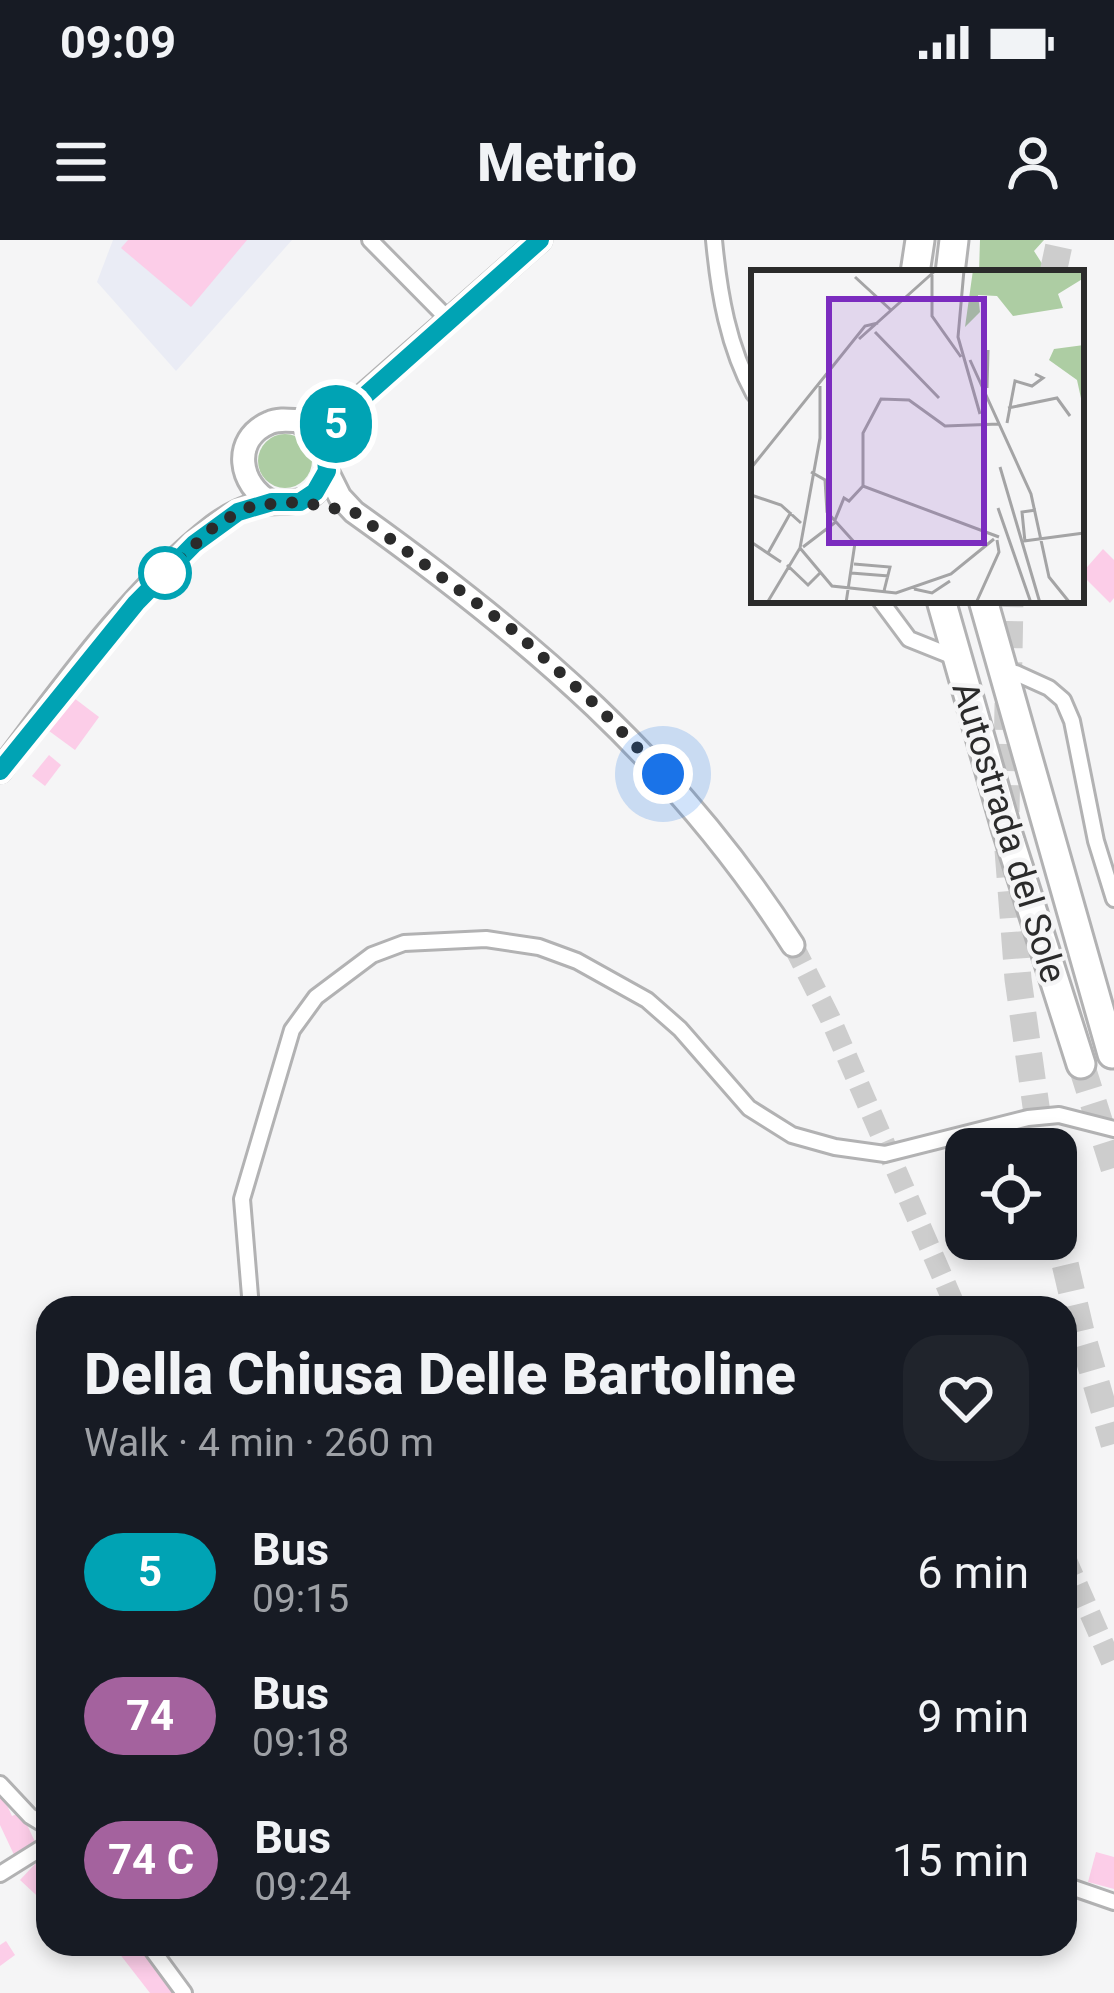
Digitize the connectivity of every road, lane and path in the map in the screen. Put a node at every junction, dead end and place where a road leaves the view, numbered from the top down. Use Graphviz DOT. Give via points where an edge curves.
graph roads {
  1 [pos="370,240"];
  2 [pos="540,240"];
  3 [pos="713,240"];
  4 [pos="920,240"];
  5 [pos="954,240"];
  6 [pos="915,270"];
  7 [pos="950,270"];
  8 [pos="449,320"];
  9 [pos="751,388"];
  10 [pos="350,409"];
  11 [pos="299,422"];
  12 [pos="325,446"];
  13 [pos="327,471"];
  14 [pos="245,476"];
  15 [pos="272,502"];
  16 [pos="300,502"];
  17 [pos="354,512"];
  18 [pos="218,523"];
  19 [pos="882,603"];
  20 [pos="942,603"];
  21 [pos="984,603"];
  22 [pos="949,656"];
  23 [pos="1016,673"];
  24 [pos="0,771"];
  25 [pos="1114,898"];
  26 [pos="793,945"];
  27 [pos="1112,1054"];
  28 [pos="1082,1064"];
  29 [pos="1114,1129"];
  30 [pos="249,1296"];
  31 [pos="0,1784"];
  32 [pos="36,1818"];
  33 [pos="36,1852"];
  34 [pos="0,1874"];
  35 [pos="1077,1889"];
  36 [pos="1114,1903"];
  37 [pos="157,1956"];
  38 [pos="184,1993"];
  1 -- 8 [label="street"];
  2 -- 8 [label="main road"];
  3 -- 9 [label="street" via="727,323"];
  4 -- 6 [label="highway"];
  5 -- 7 [label="highway"];
  8 -- 10 [label="main road"];
  10 -- 11 [label="main road"];
  10 -- 12 [label="main road"];
  11 -- 12 [label="main road"];
  11 -- 14 [label="main road" via="257,430 245,448"];
  12 -- 13 [label="main road"];
  13 -- 16 [label="main road"];
  13 -- 17 [label="main road"];
  14 -- 15 [label="main road"];
  14 -- 18 [label="main road"];
  15 -- 16 [label="main road"];
  15 -- 18 [label="main road"];
  16 -- 17 [label="main road"];
  17 -- 26 [label="main road" via="513,630 598,707 717,836"];
  18 -- 24 [label="main road" via="136,603"];
  19 -- 22 [label="street" via="909,639"];
  20 -- 28 [label="highway, Autostrada del Sole"];
  21 -- 27 [label="highway, Autostrada del Sole"];
  23 -- 25 [label="street" via="1063,700"];
  29 -- 30 [label="street" via="1059,1115 885,1154 835,1147 792,1135 748,1108 647,1000 577,961 486,939 404,943 316,998 292,1030 242,1199"];
  31 -- 32 [label="street"];
  33 -- 34 [label="street"];
  35 -- 36 [label="street"];
  37 -- 38 [label="street"];
}
